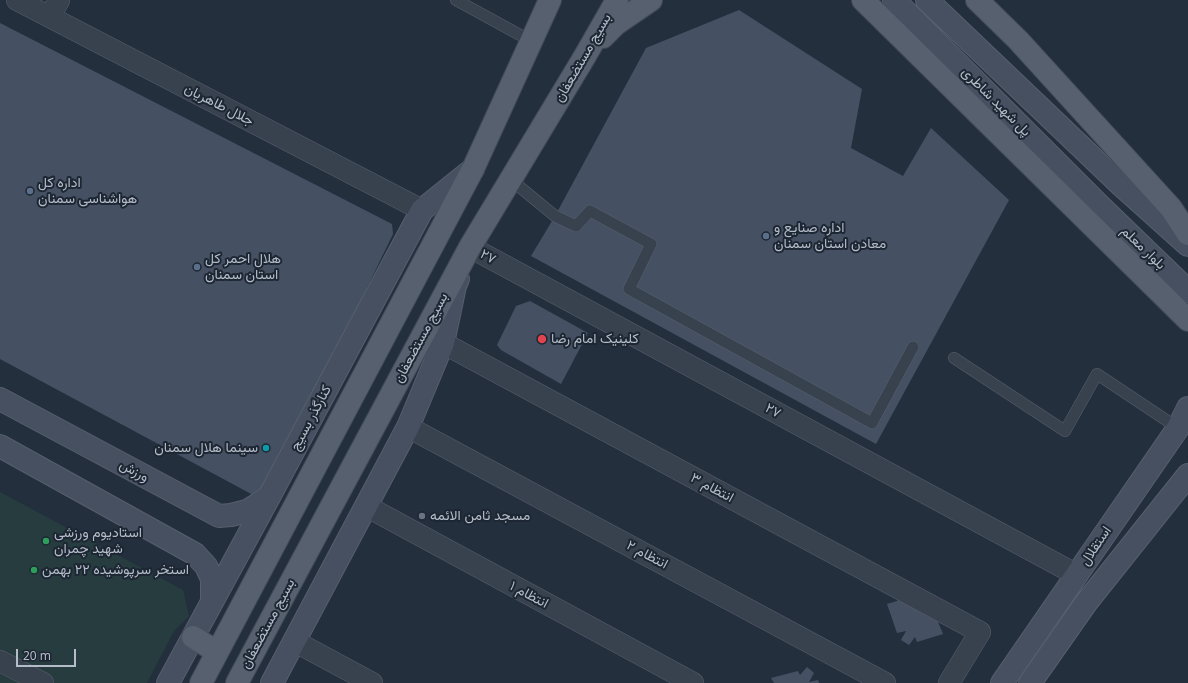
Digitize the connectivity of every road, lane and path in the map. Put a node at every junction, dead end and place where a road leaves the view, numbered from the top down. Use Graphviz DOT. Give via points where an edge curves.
graph roads {
  1 [pos="17,0"];
  2 [pos="456,0"];
  3 [pos="550,0"];
  4 [pos="617,0"];
  5 [pos="651,0"];
  6 [pos="894,0"];
  7 [pos="927,0"];
  8 [pos="977,0"];
  9 [pos="862,1"];
  10 [pos="54,9"];
  11 [pos="531,41"];
  12 [pos="585,56"];
  13 [pos="473,170"];
  14 [pos="510,179"];
  15 [pos="1099,205"];
  16 [pos="422,210"];
  17 [pos="1188,234"];
  18 [pos="1188,245"];
  19 [pos="470,247"];
  20 [pos="1188,291"];
  21 [pos="1188,320"];
  22 [pos="443,343"];
  23 [pos="913,347"];
  24 [pos="954,358"];
  25 [pos="0,400"];
  26 [pos="1188,408"];
  27 [pos="408,427"];
  28 [pos="1178,428"];
  29 [pos="0,446"];
  30 [pos="1188,475"];
  31 [pos="270,497"];
  32 [pos="366,506"];
  33 [pos="1077,575"];
  34 [pos="212,601"];
  35 [pos="193,637"];
  36 [pos="294,641"];
  37 [pos="217,652"];
  38 [pos="0,660"];
  39 [pos="43,683"];
  40 [pos="168,683"];
  41 [pos="201,683"];
  42 [pos="237,683"];
  43 [pos="272,683"];
  44 [pos="372,683"];
  45 [pos="693,683"];
  46 [pos="885,683"];
  47 [pos="949,683"];
  48 [pos="1002,683"];
  49 [pos="1030,683"];
  1 -- 10 [label="street, جلال طاهریان"];
  2 -- 11 [label="lane"];
  3 -- 11 [label="main road"];
  4 -- 12 [label="main road, بسیج مستضعفان"];
  5 -- 12 [label="main road" via="616,24"];
  6 -- 15 [label="main road, پل شهید شاطری"];
  7 -- 18 [label="main road, پل شهید شاطری" via="1121,185"];
  8 -- 17 [label="main road" via="1018,40 1171,208"];
  9 -- 21 [label="main road"];
  10 -- 16 [label="street, جلال طاهریان"];
  11 -- 13 [label="main road"];
  12 -- 14 [label="main road, بسیج مستضعفان"];
  13 -- 16 [label="main road, کنارگذر بسیج"];
  13 -- 37 [label="main road"];
  14 -- 19 [label="main road, بسیج مستضعفان"];
  14 -- 23 [label="lane" via="555,216 576,226 590,211 651,244 629,289 872,423"];
  15 -- 20 [label="main road, بلوار معلم"];
  16 -- 31 [label="main road, کنارگذر بسیج"];
  19 -- 22 [label="main road" via="455,286"];
  19 -- 33 [label="street, ۲۷"];
  19 -- 42 [label="main road, بسیج مستضعفان"];
  22 -- 27 [label="main road"];
  22 -- 47 [label="street, انتظام ۳" via="980,632"];
  24 -- 28 [label="lane" via="1065,431 1098,374"];
  25 -- 31 [label="main road, ورزش" via="219,516 247,511"];
  26 -- 28 [label="main road, استقلال"];
  27 -- 32 [label="main road"];
  27 -- 46 [label="street, انتظام ۲"];
  28 -- 33 [label="main road, استقلال"];
  29 -- 34 [label="main road" via="195,554 206,566 212,579"];
  30 -- 49 [label="main road, استقلال" via="1086,603"];
  31 -- 34 [label="main road, کنارگذر بسیج"];
  32 -- 36 [label="main road"];
  32 -- 45 [label="street, انتظام ۱"];
  33 -- 48 [label="main road, استقلال"];
  34 -- 35 [label="main road, کنارگذر بسیج"];
  35 -- 37 [label="main road"];
  35 -- 40 [label="main road, کنارگذر بسیج"];
  36 -- 43 [label="main road"];
  36 -- 44 [label="street"];
  37 -- 41 [label="main road"];
  38 -- 39 [label="street"];
}
